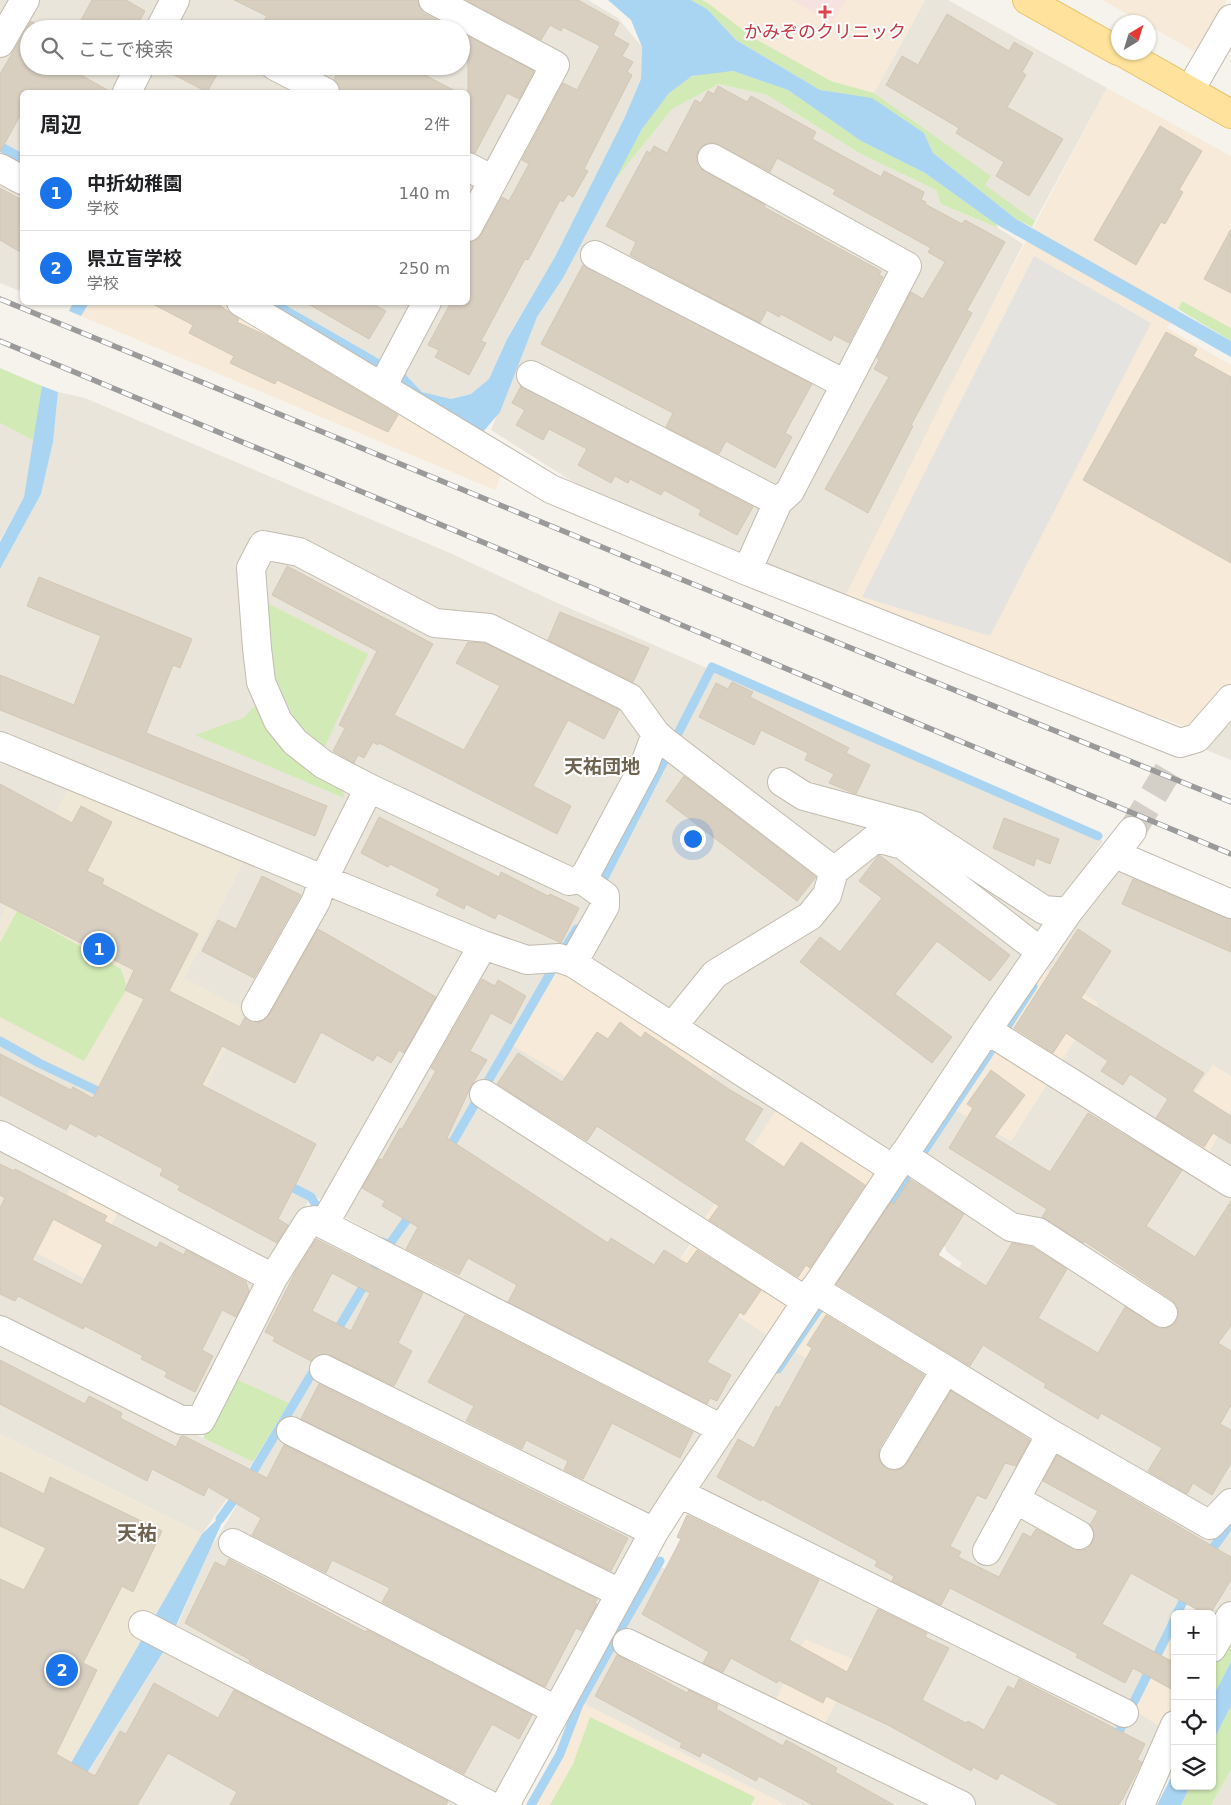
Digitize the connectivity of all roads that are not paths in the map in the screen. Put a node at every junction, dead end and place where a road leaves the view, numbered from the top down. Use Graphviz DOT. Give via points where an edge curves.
graph roads {
  1 [pos="24,0"];
  2 [pos="174,0"];
  3 [pos="433,0"];
  4 [pos="1027,0"];
  5 [pos="1231,19"];
  6 [pos="164,20"];
  7 [pos="0,43"];
  8 [pos="1111,47"];
  9 [pos="1135,60"];
  10 [pos="135,75"];
  11 [pos="292,75"];
  12 [pos="127,90"];
  13 [pos="321,90"];
  14 [pos="1190,90"];
  15 [pos="1231,114"];
  16 [pos="712,158"];
  17 [pos="470,167"];
  18 [pos="0,168"];
  19 [pos="20,179"];
  20 [pos="493,180"];
  21 [pos="470,223"];
  22 [pos="595,255"];
  23 [pos="245,305"];
  24 [pos="425,305"];
  25 [pos="531,375"];
  26 [pos="846,384"];
  27 [pos="382,387"];
  28 [pos="778,502"];
  29 [pos="747,571"];
  30 [pos="1231,699"];
  31 [pos="667,743"];
  32 [pos="0,746"];
  33 [pos="782,782"];
  34 [pos="369,788"];
  35 [pos="1132,830"];
  36 [pos="1115,854"];
  37 [pos="834,871"];
  38 [pos="580,879"];
  39 [pos="323,880"];
  40 [pos="1231,904"];
  41 [pos="1068,912"];
  42 [pos="484,945"];
  43 [pos="1041,952"];
  44 [pos="573,963"];
  45 [pos="256,1007"];
  46 [pos="672,1027"];
  47 [pos="987,1030"];
  48 [pos="484,1094"];
  49 [pos="0,1135"];
  50 [pos="898,1162"];
  51 [pos="1231,1183"];
  52 [pos="324,1224"];
  53 [pos="273,1278"];
  54 [pos="810,1295"];
  55 [pos="1162,1313"];
  56 [pos="0,1330"];
  57 [pos="324,1369"];
  58 [pos="945,1371"];
  59 [pos="722,1429"];
  60 [pos="290,1431"];
  61 [pos="1051,1434"];
  62 [pos="894,1455"];
  63 [pos="679,1493"];
  64 [pos="1015,1499"];
  65 [pos="1231,1503"];
  66 [pos="654,1532"];
  67 [pos="1079,1535"];
  68 [pos="233,1543"];
  69 [pos="987,1551"];
  70 [pos="620,1593"];
  71 [pos="1231,1616"];
  72 [pos="142,1624"];
  73 [pos="1216,1641"];
  74 [pos="628,1643"];
  75 [pos="556,1710"];
  76 [pos="1124,1713"];
  77 [pos="1171,1734"];
  78 [pos="489,1805"];
  79 [pos="505,1805"];
  80 [pos="961,1805"];
  81 [pos="1140,1805"];
  1 -- 7 [label="street"];
  2 -- 6 [label="street"];
  3 -- 20 [label="street" via="555,65"];
  4 -- 8 [label="main road"];
  5 -- 14 [label="street"];
  9 -- 14 [label="main road"];
  10 -- 12 [label="street"];
  11 -- 13 [label="street"];
  14 -- 15 [label="main road"];
  16 -- 26 [label="street" via="907,266"];
  17 -- 20 [label="street"];
  18 -- 19 [label="street"];
  20 -- 21 [label="street"];
  22 -- 26 [label="street"];
  23 -- 27 [label="street"];
  24 -- 27 [label="street"];
  25 -- 28 [label="street"];
  26 -- 28 [label="street" via="790,491"];
  27 -- 29 [label="street" via="551,489"];
  28 -- 29 [label="street"];
  29 -- 30 [label="street" via="1177,751 1197,738"];
  31 -- 34 [label="street" via="630,698 489,628 435,623 299,552 263,545 251,568 257,648 261,682 278,721 295,742 323,764"];
  31 -- 37 [label="street"];
  31 -- 38 [label="street" via="644,766 586,874"];
  32 -- 39 [label="street"];
  33 -- 41 [label="street" via="804,796 915,826 1044,910"];
  34 -- 38 [label="street" via="569,881"];
  34 -- 39 [label="street"];
  35 -- 36 [label="street"];
  36 -- 40 [label="street"];
  36 -- 41 [label="street"];
  37 -- 43 [label="street" via="876,838 903,845"];
  37 -- 46 [label="street" via="827,895 810,916 715,974"];
  38 -- 44 [label="street" via="605,896 605,906"];
  39 -- 42 [label="street"];
  39 -- 45 [label="street" via="316,901"];
  41 -- 43 [label="street"];
  42 -- 44 [label="street" via="527,960 559,958"];
  42 -- 52 [label="street"];
  43 -- 47 [label="street"];
  44 -- 46 [label="street"];
  46 -- 50 [label="street"];
  47 -- 50 [label="street"];
  47 -- 51 [label="street"];
  48 -- 54 [label="street"];
  49 -- 53 [label="street"];
  50 -- 54 [label="street"];
  50 -- 55 [label="street" via="1012,1227 1038,1232"];
  52 -- 53 [label="street" via="309,1221"];
  52 -- 59 [label="street"];
  53 -- 56 [label="street" via="201,1420 181,1420"];
  54 -- 58 [label="street"];
  54 -- 59 [label="street"];
  57 -- 66 [label="street"];
  58 -- 61 [label="street"];
  58 -- 62 [label="street"];
  59 -- 63 [label="street"];
  60 -- 70 [label="street"];
  61 -- 64 [label="street"];
  61 -- 65 [label="street" via="1210,1525"];
  63 -- 66 [label="street"];
  63 -- 76 [label="street"];
  64 -- 67 [label="street"];
  64 -- 69 [label="street"];
  66 -- 70 [label="street"];
  68 -- 75 [label="street"];
  70 -- 75 [label="street"];
  71 -- 73 [label="street"];
  72 -- 78 [label="street"];
  74 -- 80 [label="street"];
  75 -- 79 [label="street"];
  77 -- 81 [label="street"];
}
